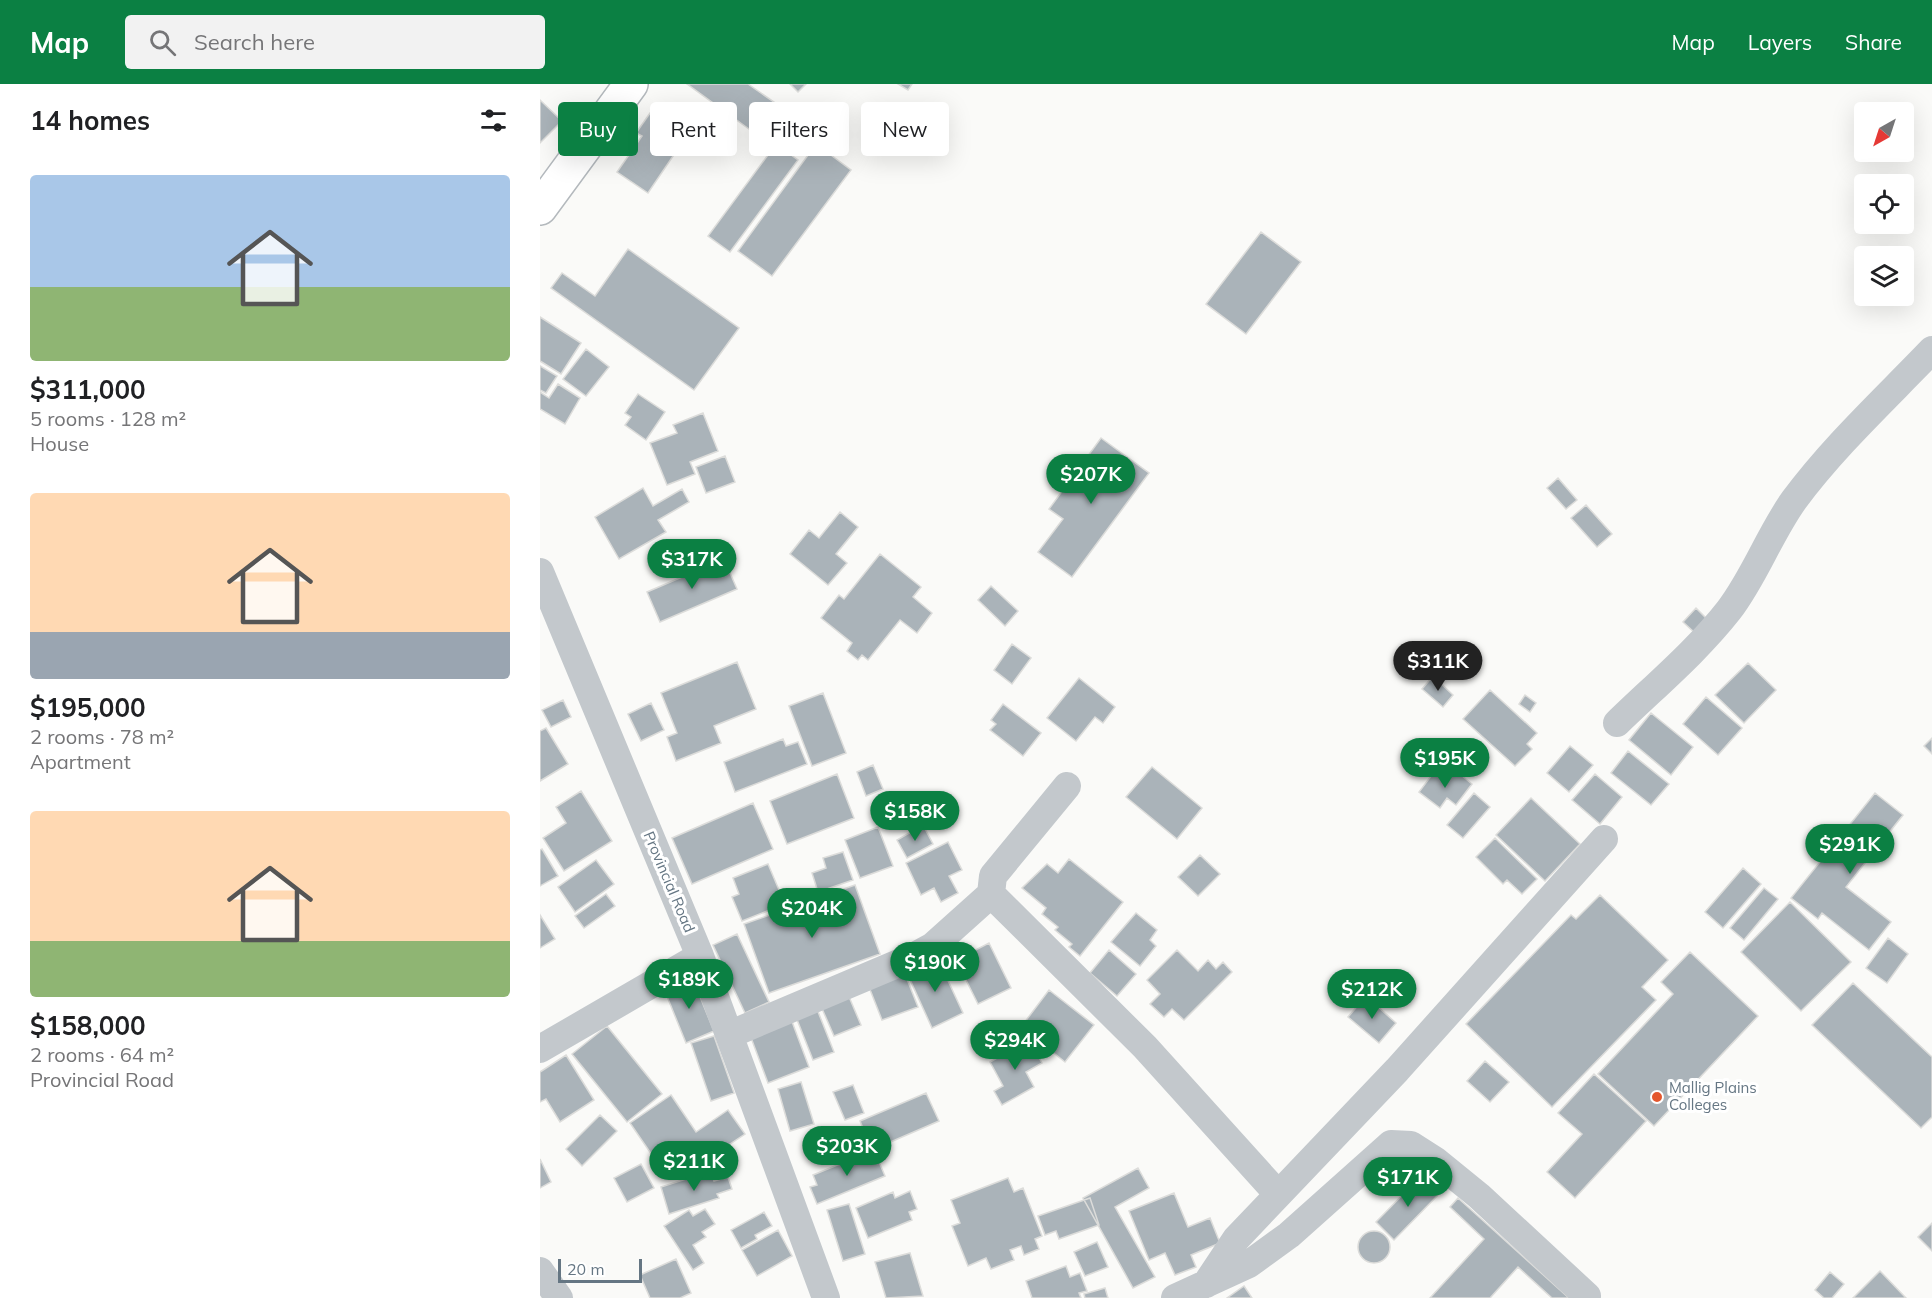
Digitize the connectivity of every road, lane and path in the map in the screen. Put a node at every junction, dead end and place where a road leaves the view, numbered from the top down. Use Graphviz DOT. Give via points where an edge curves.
graph roads {
  1 [pos="631,84"];
  2 [pos="540,208"];
  3 [pos="1932,350"];
  4 [pos="540,572"];
  5 [pos="1617,723"];
  6 [pos="1067,786"];
  7 [pos="1604,838"];
  8 [pos="992,894"];
  9 [pos="700,956"];
  10 [pos="731,1034"];
  11 [pos="540,1049"];
  12 [pos="1278,1193"];
  13 [pos="540,1271"];
  14 [pos="1206,1284"];
  15 [pos="1587,1296"];
  16 [pos="559,1298"];
  17 [pos="826,1298"];
  18 [pos="1175,1298"];
  1 -- 2 [label="highway"];
  3 -- 5 [label="street" via="1826,460 1793,502 1728,611"];
  4 -- 9 [label="street, Provincial Road"];
  6 -- 8 [label="street" via="993,876"];
  7 -- 12 [label="street" via="1397,1070"];
  8 -- 10 [label="street" via="933,946 911,958"];
  8 -- 12 [label="street" via="1145,1047"];
  9 -- 10 [label="street, Provincial Road"];
  9 -- 11 [label="street"];
  10 -- 17 [label="street, Provincial Road"];
  12 -- 14 [label="street" via="1236,1239"];
  13 -- 16 [label="street"];
  14 -- 15 [label="street" via="1249,1263 1289,1235 1391,1144 1411,1145 1436,1161"];
  14 -- 18 [label="street"];
}
